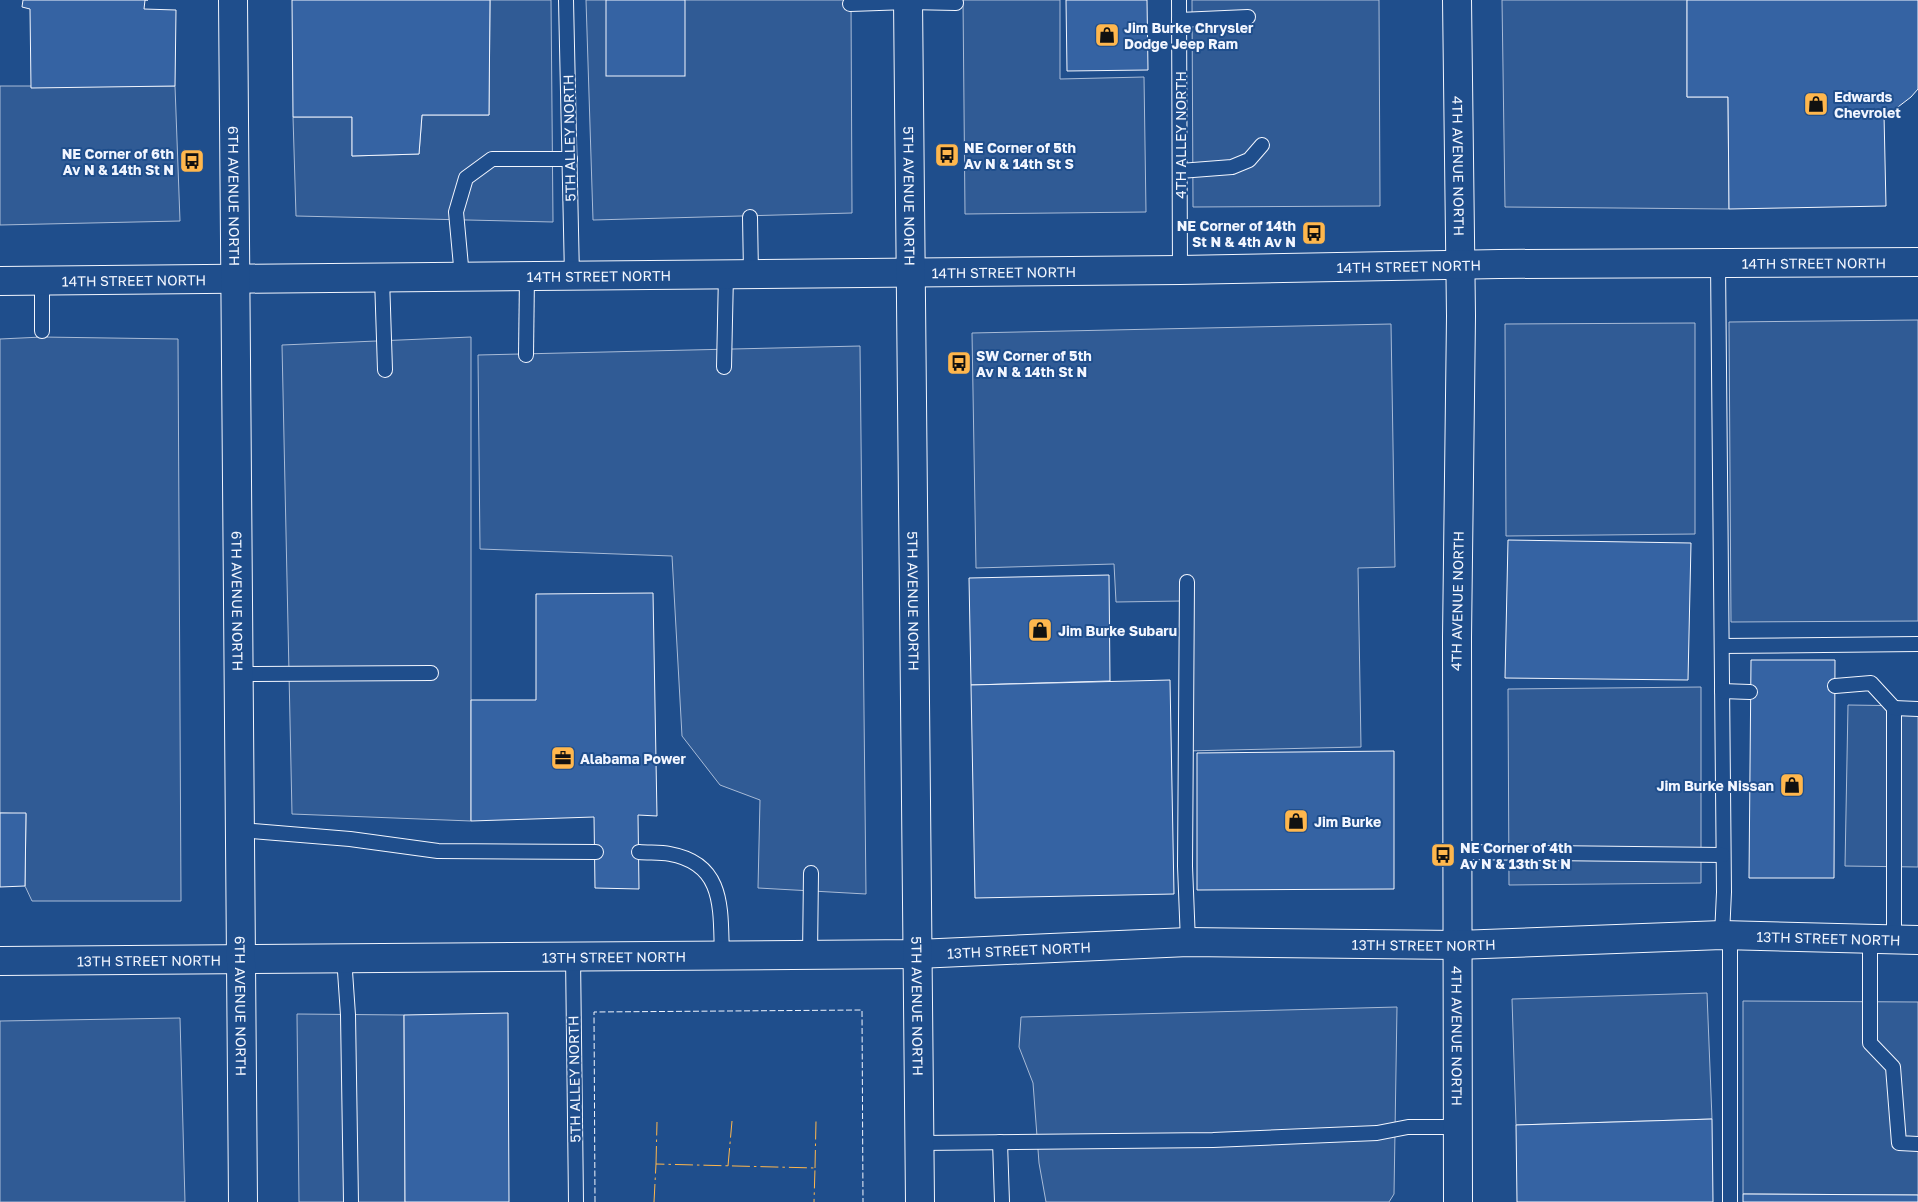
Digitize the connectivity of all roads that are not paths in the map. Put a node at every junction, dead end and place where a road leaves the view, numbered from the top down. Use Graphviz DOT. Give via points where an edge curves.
graph roads {
  1 [pos="233,0"];
  2 [pos="566,0"];
  3 [pos="1179,0"];
  4 [pos="1457,0"];
  5 [pos="908,1"];
  6 [pos="956,3"];
  7 [pos="850,4"];
  8 [pos="1248,16"];
  9 [pos="1179,20"];
  10 [pos="1262,145"];
  11 [pos="570,159"];
  12 [pos="1180,171"];
  13 [pos="750,217"];
  14 [pos="1918,262"];
  15 [pos="1718,263"];
  16 [pos="1459,264"];
  17 [pos="1180,270"];
  18 [pos="911,271"];
  19 [pos="738,274"];
  20 [pos="527,276"];
  21 [pos="572,276"];
  22 [pos="462,277"];
  23 [pos="382,278"];
  24 [pos="236,279"];
  25 [pos="0,281"];
  26 [pos="42,281"];
  27 [pos="42,331"];
  28 [pos="526,355"];
  29 [pos="724,367"];
  30 [pos="385,370"];
  31 [pos="1187,582"];
  32 [pos="1918,644"];
  33 [pos="1722,646"];
  34 [pos="431,673"];
  35 [pos="238,674"];
  36 [pos="1835,686"];
  37 [pos="1722,691"];
  38 [pos="1750,692"];
  39 [pos="1894,708"];
  40 [pos="1918,709"];
  41 [pos="240,830"];
  42 [pos="596,852"];
  43 [pos="639,852"];
  44 [pos="1456,852"];
  45 [pos="1723,855"];
  46 [pos="811,873"];
  47 [pos="1726,935"];
  48 [pos="1894,939"];
  49 [pos="1188,942"];
  50 [pos="1458,945"];
  51 [pos="918,954"];
  52 [pos="810,955"];
  53 [pos="573,956"];
  54 [pos="722,956"];
  55 [pos="344,957"];
  56 [pos="240,958"];
  57 [pos="0,961"];
  58 [pos="1457,1127"];
  59 [pos="1000,1142"];
  60 [pos="920,1143"];
  61 [pos="1918,1144"];
  62 [pos="244,1202"];
  63 [pos="351,1202"];
  64 [pos="576,1202"];
  65 [pos="920,1202"];
  66 [pos="1002,1202"];
  67 [pos="1458,1202"];
  68 [pos="1730,1202"];
  1 -- 24 [label="street, 6TH AVENUE NORTH"];
  2 -- 11 [label="lane, 5TH ALLEY NORTH"];
  3 -- 9 [label="lane, 4TH ALLEY NORTH"];
  4 -- 16 [label="street, 4TH AVENUE NORTH"];
  5 -- 6 [label="lane"];
  5 -- 7 [label="lane"];
  5 -- 18 [label="street, 5TH AVENUE NORTH"];
  8 -- 9 [label="lane"];
  9 -- 12 [label="lane, 4TH ALLEY NORTH"];
  10 -- 12 [label="lane" via="1249,160 1232,167"];
  11 -- 21 [label="lane, 5TH ALLEY NORTH"];
  11 -- 22 [label="lane" via="492,159 466,178 456,212"];
  12 -- 17 [label="lane, 4TH ALLEY NORTH"];
  13 -- 19 [label="lane"];
  14 -- 15 [label="street, 14TH STREET NORTH"];
  15 -- 16 [label="street, 14TH STREET NORTH"];
  15 -- 33 [label="lane"];
  16 -- 17 [label="street, 14TH STREET NORTH"];
  16 -- 44 [label="street, 4TH AVENUE NORTH"];
  17 -- 18 [label="street, 14TH STREET NORTH"];
  18 -- 19 [label="street, 14TH STREET NORTH"];
  18 -- 51 [label="street, 5TH AVENUE NORTH"];
  19 -- 21 [label="street, 14TH STREET NORTH"];
  19 -- 29 [label="lane"];
  20 -- 21 [label="street, 14TH STREET NORTH"];
  20 -- 22 [label="street, 14TH STREET NORTH"];
  20 -- 28 [label="lane"];
  22 -- 23 [label="street, 14TH STREET NORTH"];
  23 -- 24 [label="street, 14TH STREET NORTH"];
  23 -- 30 [label="lane"];
  24 -- 26 [label="street, 14TH STREET NORTH"];
  24 -- 35 [label="street, 6TH AVENUE NORTH"];
  25 -- 26 [label="street, 14TH STREET NORTH"];
  26 -- 27 [label="lane"];
  31 -- 49 [label="lane" via="1185,866"];
  32 -- 33 [label="lane"];
  33 -- 37 [label="lane"];
  34 -- 35 [label="lane"];
  35 -- 41 [label="street, 6TH AVENUE NORTH"];
  36 -- 39 [label="lane" via="1871,683"];
  37 -- 38 [label="lane"];
  37 -- 45 [label="lane"];
  39 -- 40 [label="lane"];
  39 -- 48 [label="lane"];
  41 -- 42 [label="lane" via="350,839 438,851"];
  41 -- 56 [label="street, 6TH AVENUE NORTH"];
  43 -- 54 [label="lane" via="671,854 695,863 713,880 720,901"];
  44 -- 45 [label="lane"];
  44 -- 50 [label="street, 4TH AVENUE NORTH"];
  45 -- 47 [label="lane"];
  46 -- 52 [label="lane"];
  47 -- 48 [label="street, 13TH STREET NORTH"];
  47 -- 50 [label="street, 13TH STREET NORTH"];
  47 -- 68 [label="lane"];
  48 -- 61 [label="lane" via="1870,1043 1893,1067 1898,1143"];
  49 -- 50 [label="street, 13TH STREET NORTH"];
  49 -- 51 [label="street, 13TH STREET NORTH"];
  50 -- 58 [label="street, 4TH AVENUE NORTH"];
  51 -- 52 [label="street, 13TH STREET NORTH"];
  51 -- 60 [label="street, 5TH AVENUE NORTH"];
  52 -- 54 [label="street, 13TH STREET NORTH"];
  53 -- 54 [label="street, 13TH STREET NORTH"];
  53 -- 55 [label="street, 13TH STREET NORTH"];
  53 -- 64 [label="lane, 5TH ALLEY NORTH"];
  55 -- 56 [label="street, 13TH STREET NORTH"];
  55 -- 63 [label="lane"];
  56 -- 57 [label="street, 13TH STREET NORTH"];
  56 -- 62 [label="street, 6TH AVENUE NORTH"];
  58 -- 59 [label="lane" via="1408,1127 1377,1133 1213,1140"];
  58 -- 67 [label="street, 4TH AVENUE NORTH"];
  59 -- 60 [label="lane"];
  59 -- 66 [label="lane"];
  60 -- 65 [label="street, 5TH AVENUE NORTH"];
}
